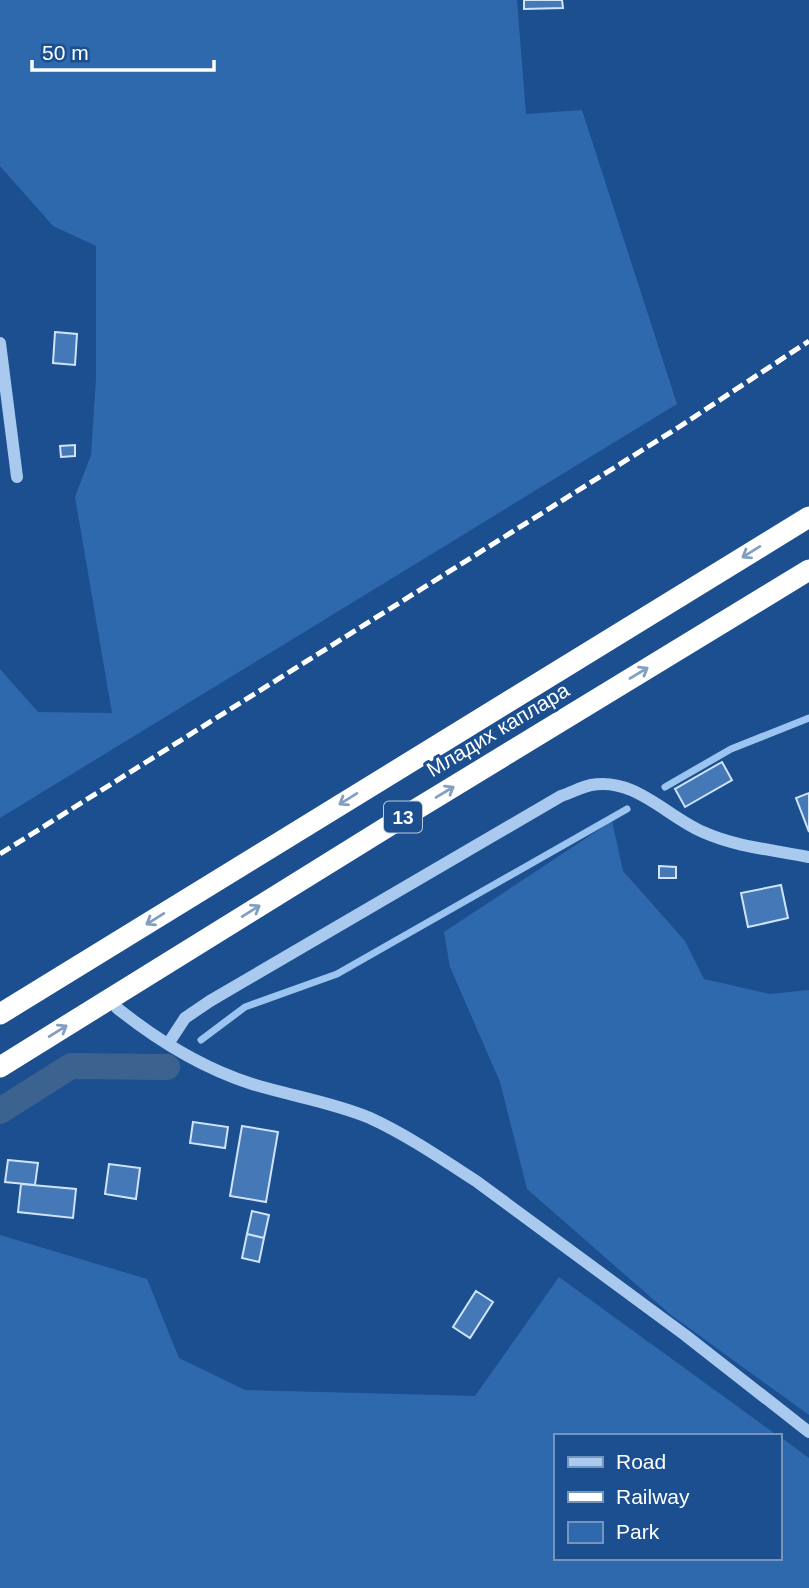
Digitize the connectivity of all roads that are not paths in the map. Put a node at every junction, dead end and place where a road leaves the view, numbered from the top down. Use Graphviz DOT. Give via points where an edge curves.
graph roads {
  1 [pos="0,343"];
  2 [pos="4,414"];
  3 [pos="17,477"];
  4 [pos="809,516"];
  5 [pos="809,570"];
  6 [pos="809,857"];
  7 [pos="117,1008"];
  8 [pos="0,1014"];
  9 [pos="168,1044"];
  10 [pos="0,1067"];
  11 [pos="809,1432"];
  1 -- 2 [label="street"];
  2 -- 3 [label="street"];
  4 -- 8 [label="highway, Младих каплара / 13, one-way"];
  10 -- 5 [label="highway, Младих каплара / 13, one-way"];
  6 -- 9 [label="street" via="734,844 702,832 638,792 614,784 590,785 561,796 210,1000 185,1018"];
  7 -- 9 [label="street"];
  9 -- 11 [label="street" via="240,1079 370,1119 446,1161 685,1335"];
}
